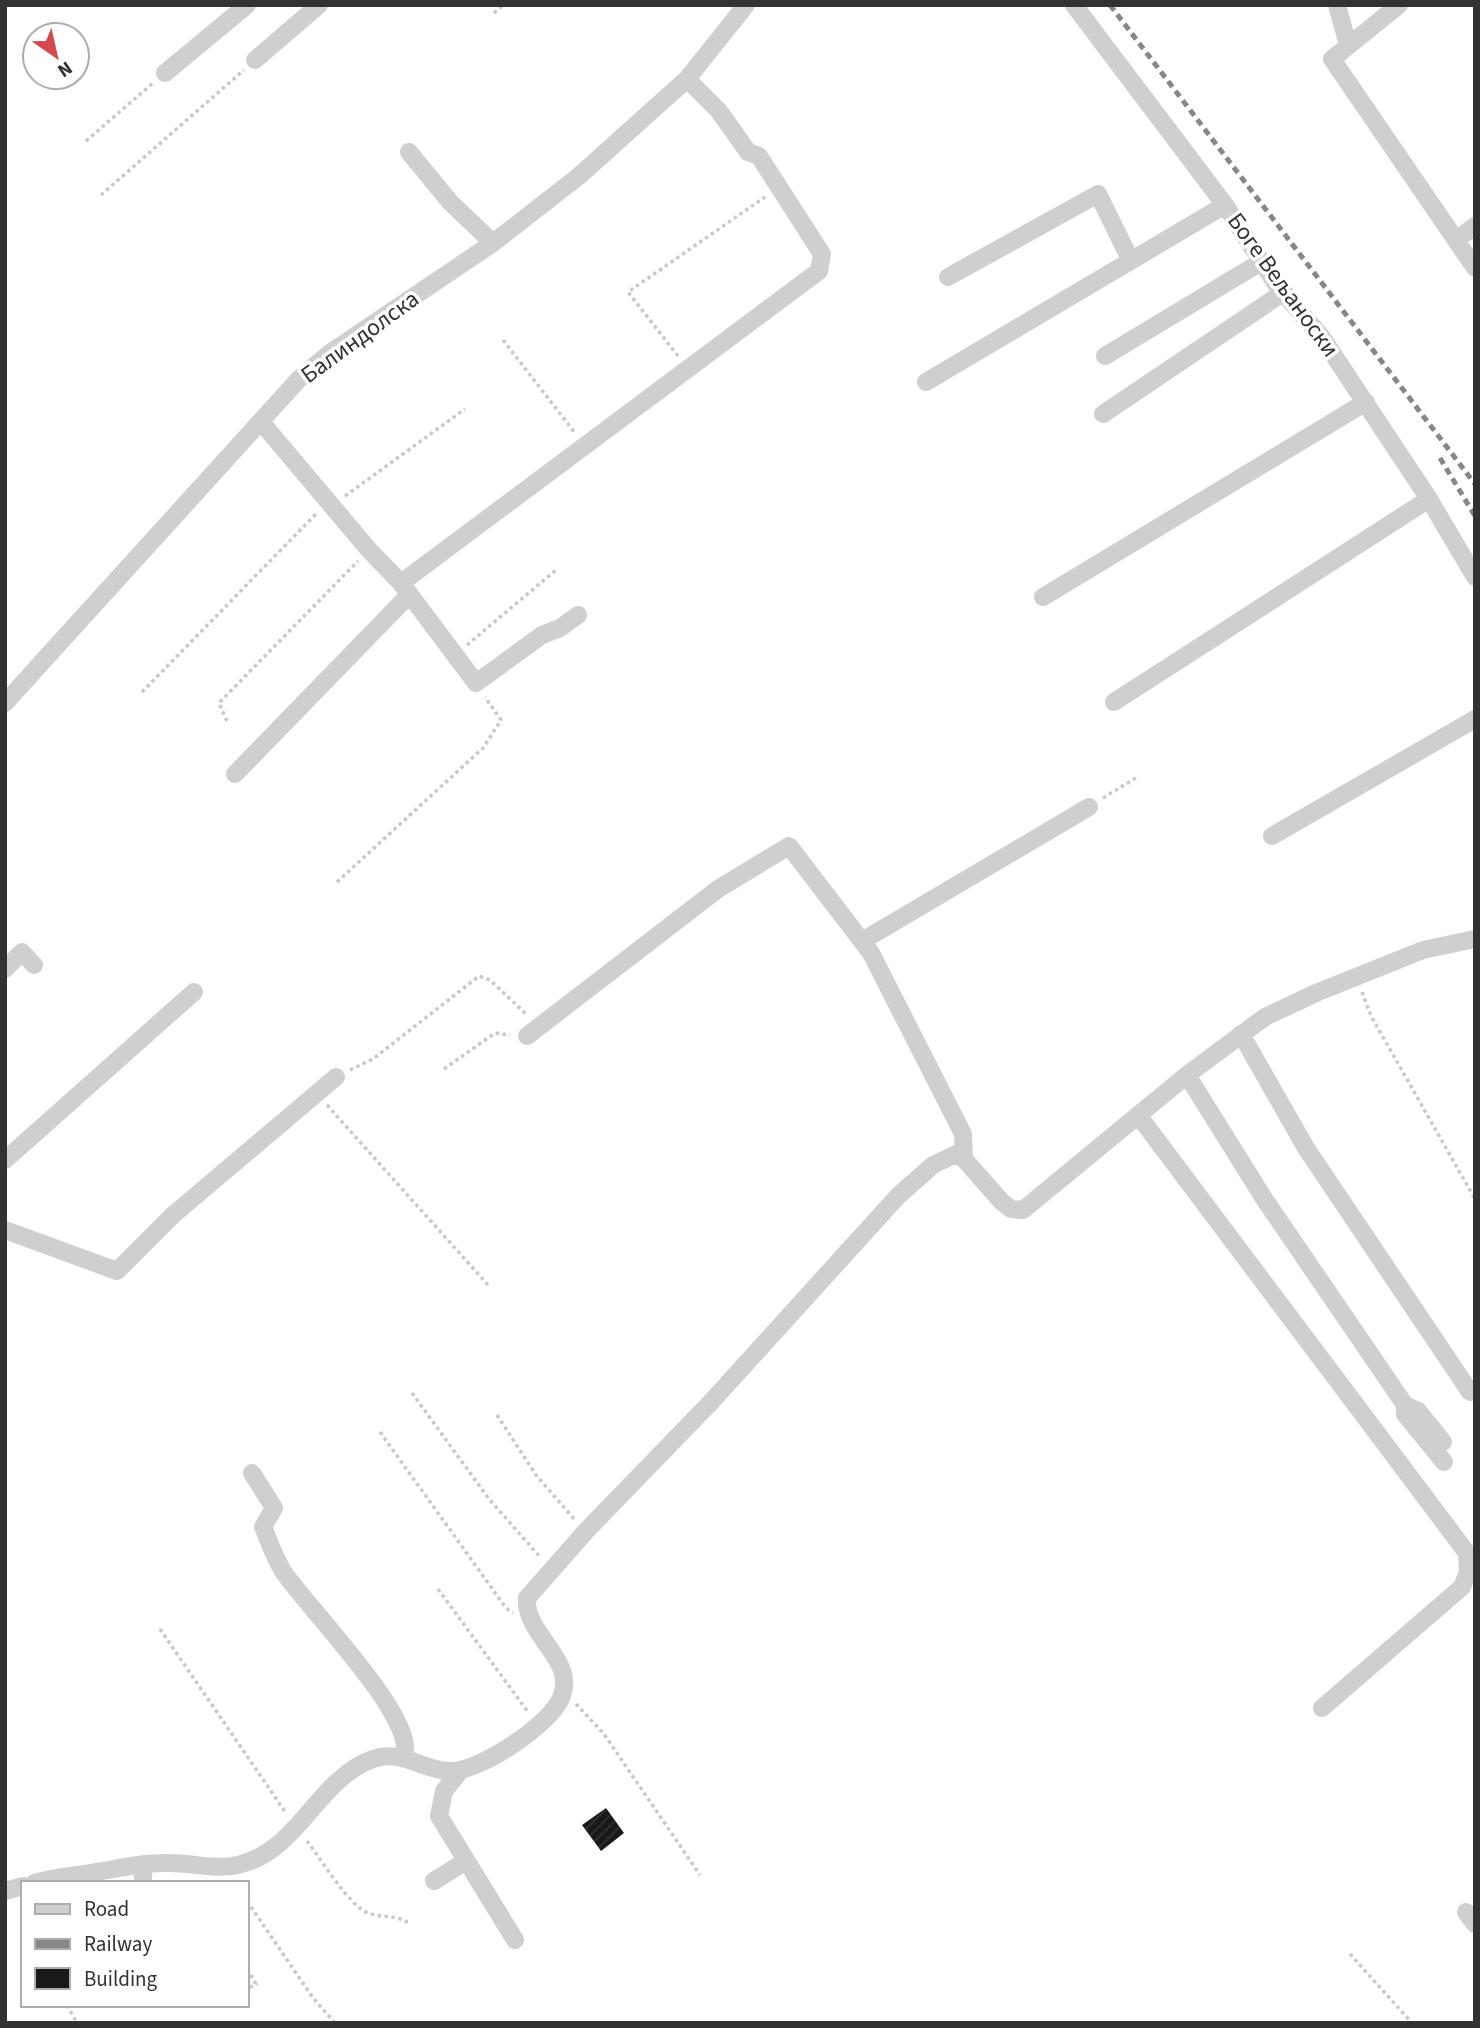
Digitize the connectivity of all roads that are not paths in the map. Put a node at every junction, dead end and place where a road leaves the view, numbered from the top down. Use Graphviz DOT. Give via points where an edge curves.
graph roads {
  1 [pos="247,5"];
  2 [pos="319,5"];
  3 [pos="746,5"];
  4 [pos="1074,5"];
  5 [pos="1337,5"];
  6 [pos="1399,5"];
  7 [pos="1348,45"];
  8 [pos="255,60"];
  9 [pos="164,73"];
  10 [pos="687,79"];
  11 [pos="409,152"];
  12 [pos="1225,205"];
  13 [pos="1475,226"];
  14 [pos="1456,240"];
  15 [pos="493,243"];
  16 [pos="1130,259"];
  17 [pos="1261,262"];
  18 [pos="1475,268"];
  19 [pos="948,277"];
  20 [pos="1284,292"];
  21 [pos="1105,356"];
  22 [pos="926,382"];
  23 [pos="1366,402"];
  24 [pos="1103,414"];
  25 [pos="262,423"];
  26 [pos="1429,499"];
  27 [pos="1475,577"];
  28 [pos="405,589"];
  29 [pos="1043,597"];
  30 [pos="578,615"];
  31 [pos="1114,702"];
  32 [pos="5,703"];
  33 [pos="1475,719"];
  34 [pos="235,774"];
  35 [pos="1089,807"];
  36 [pos="1272,836"];
  37 [pos="1475,939"];
  38 [pos="862,941"];
  39 [pos="34,965"];
  40 [pos="5,969"];
  41 [pos="194,992"];
  42 [pos="1241,1034"];
  43 [pos="527,1036"];
  44 [pos="1187,1075"];
  45 [pos="335,1077"];
  46 [pos="1138,1115"];
  47 [pos="964,1159"];
  48 [pos="5,1160"];
  49 [pos="5,1230"];
  50 [pos="1470,1392"];
  51 [pos="1405,1405"];
  52 [pos="1443,1442"];
  53 [pos="1444,1462"];
  54 [pos="252,1473"];
  55 [pos="1322,1708"];
  56 [pos="402,1757"];
  57 [pos="461,1770"];
  58 [pos="466,1861"];
  59 [pos="144,1864"];
  60 [pos="236,1874"];
  61 [pos="46,1881"];
  62 [pos="143,1881"];
  63 [pos="435,1881"];
  64 [pos="515,1940"];
  1 -- 9 [label="street"];
  2 -- 8 [label="street"];
  3 -- 10 [label="street, Балиндолска"];
  4 -- 12 [label="street, Боге Вељаноски"];
  5 -- 7 [label="street"];
  6 -- 7 [label="street"];
  7 -- 14 [label="street" via="1332,59"];
  10 -- 15 [label="street, Балиндолска" via="579,176"];
  10 -- 28 [label="street" via="719,111 748,152 759,156 822,254 819,271 585,446"];
  11 -- 15 [label="street" via="450,202"];
  12 -- 16 [label="street"];
  12 -- 17 [label="street, Боге Вељаноски"];
  13 -- 14 [label="street"];
  14 -- 18 [label="street"];
  15 -- 25 [label="street, Балиндолска" via="330,353 299,379"];
  16 -- 19 [label="street" via="1098,194"];
  16 -- 22 [label="street"];
  17 -- 20 [label="street, Боге Вељаноски"];
  17 -- 21 [label="street"];
  20 -- 23 [label="street, Боге Вељаноски"];
  20 -- 24 [label="street"];
  23 -- 26 [label="street, Боге Вељаноски"];
  23 -- 29 [label="street"];
  25 -- 28 [label="street"];
  25 -- 32 [label="street, Балиндолска"];
  26 -- 27 [label="street, Боге Вељаноски"];
  26 -- 31 [label="street"];
  28 -- 30 [label="street" via="476,683"];
  28 -- 34 [label="street"];
  33 -- 36 [label="street"];
  35 -- 38 [label="street"];
  37 -- 42 [label="street" via="1423,950 1357,976 1265,1017"];
  38 -- 43 [label="street" via="789,846 718,890"];
  38 -- 47 [label="street" via="963,1134"];
  39 -- 40 [label="street" via="22,952"];
  41 -- 48 [label="street"];
  42 -- 44 [label="street"];
  42 -- 50 [label="street" via="1306,1148"];
  44 -- 46 [label="street"];
  44 -- 51 [label="street" via="1263,1197"];
  45 -- 49 [label="street" via="173,1215 117,1271"];
  46 -- 47 [label="street" via="1023,1210 1002,1202"];
  46 -- 55 [label="street" via="1467,1553 1468,1572 1462,1587"];
  47 -- 57 [label="street" via="956,1154 933,1165 898,1196 527,1598 530,1620 559,1661 563,1694 541,1722 499,1753"];
  51 -- 52 [label="street" via="1418,1411"];
  51 -- 53 [label="street" via="1405,1414"];
  54 -- 56 [label="street" via="274,1508 262,1527 283,1571 386,1704 405,1738"];
  56 -- 57 [label="street" via="439,1770"];
  56 -- 60 [label="street" via="382,1756 365,1762 298,1822 293,1834"];
  57 -- 58 [label="street" via="444,1791 439,1816"];
  58 -- 63 [label="street"];
  58 -- 64 [label="street"];
  59 -- 60 [label="street"];
  59 -- 61 [label="street"];
  59 -- 62 [label="street"];
}
